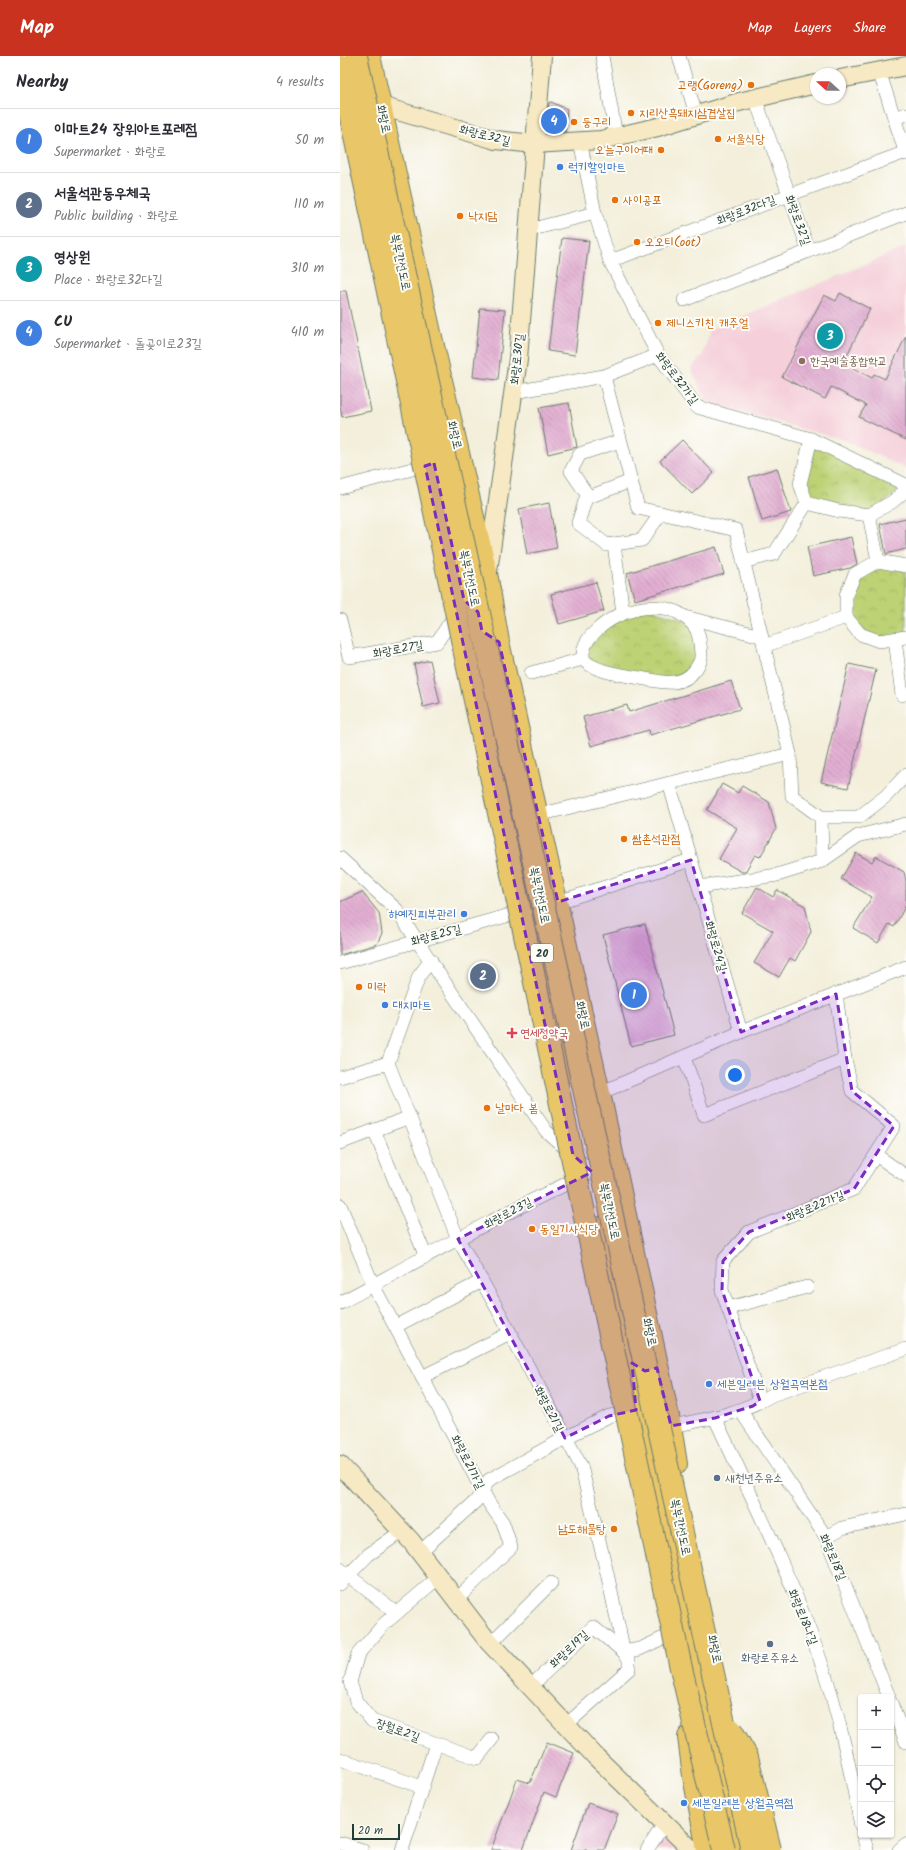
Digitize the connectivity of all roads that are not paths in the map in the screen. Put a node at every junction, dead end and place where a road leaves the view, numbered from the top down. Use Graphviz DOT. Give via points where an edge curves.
graph roads {
  1 [pos="345,56"];
  2 [pos="356,56"];
  3 [pos="370,56"];
  4 [pos="542,56"];
  5 [pos="602,56"];
  6 [pos="679,56"];
  7 [pos="906,66"];
  8 [pos="879,71"];
  9 [pos="344,77"];
  10 [pos="846,78"];
  11 [pos="810,85"];
  12 [pos="755,98"];
  13 [pos="381,106"];
  14 [pos="696,115"];
  15 [pos="900,116"];
  16 [pos="616,136"];
  17 [pos="580,141"];
  18 [pos="534,144"];
  19 [pos="906,153"];
  20 [pos="789,194"];
  21 [pos="594,213"];
  22 [pos="906,213"];
  23 [pos="528,230"];
  24 [pos="809,251"];
  25 [pos="610,261"];
  26 [pos="684,300"];
  27 [pos="658,355"];
  28 [pos="604,376"];
  29 [pos="514,392"];
  30 [pos="811,439"];
  31 [pos="620,441"];
  32 [pos="434,463"];
  33 [pos="631,482"];
  34 [pos="906,485"];
  35 [pos="340,488"];
  36 [pos="906,490"];
  37 [pos="588,496"];
  38 [pos="807,503"];
  39 [pos="662,513"];
  40 [pos="869,515"];
  41 [pos="614,544"];
  42 [pos="878,561"];
  43 [pos="744,562"];
  44 [pos="906,566"];
  45 [pos="488,573"];
  46 [pos="491,597"];
  47 [pos="464,600"];
  48 [pos="623,613"];
  49 [pos="683,617"];
  50 [pos="846,617"];
  51 [pos="340,620"];
  52 [pos="900,638"];
  53 [pos="763,641"];
  54 [pos="499,642"];
  55 [pos="475,648"];
  56 [pos="583,659"];
  57 [pos="531,673"];
  58 [pos="902,695"];
  59 [pos="790,754"];
  60 [pos="906,775"];
  61 [pos="669,784"];
  62 [pos="538,815"];
  63 [pos="821,817"];
  64 [pos="906,824"];
  65 [pos="340,858"];
  66 [pos="691,860"];
  67 [pos="822,861"];
  68 [pos="699,887"];
  69 [pos="558,902"];
  70 [pos="532,909"];
  71 [pos="418,940"];
  72 [pos="431,960"];
  73 [pos="340,963"];
  74 [pos="906,967"];
  75 [pos="836,994"];
  76 [pos="741,1032"];
  77 [pos="684,1057"];
  78 [pos="845,1059"];
  79 [pos="388,1062"];
  80 [pos="340,1077"];
  81 [pos="600,1092"];
  82 [pos="410,1118"];
  83 [pos="374,1130"];
  84 [pos="340,1143"];
  85 [pos="876,1155"];
  86 [pos="592,1172"];
  87 [pos="906,1176"];
  88 [pos="340,1205"];
  89 [pos="458,1240"];
  90 [pos="426,1256"];
  91 [pos="482,1282"];
  92 [pos="374,1285"];
  93 [pos="807,1287"];
  94 [pos="340,1303"];
  95 [pos="728,1308"];
  96 [pos="396,1326"];
  97 [pos="510,1333"];
  98 [pos="906,1349"];
  99 [pos="632,1363"];
  100 [pos="657,1368"];
  101 [pos="422,1376"];
  102 [pos="760,1401"];
  103 [pos="636,1410"];
  104 [pos="740,1410"];
  105 [pos="715,1418"];
  106 [pos="671,1426"];
  107 [pos="565,1438"];
  108 [pos="340,1465"];
  109 [pos="483,1491"];
  110 [pos="906,1514"];
  111 [pos="402,1530"];
  112 [pos="826,1537"];
  113 [pos="420,1552"];
  114 [pos="343,1576"];
  115 [pos="439,1577"];
  116 [pos="551,1583"];
  117 [pos="456,1600"];
  118 [pos="397,1613"];
  119 [pos="686,1627"];
  120 [pos="490,1644"];
  121 [pos="624,1652"];
  122 [pos="682,1668"];
  123 [pos="530,1687"];
  124 [pos="888,1694"];
  125 [pos="894,1711"];
  126 [pos="723,1716"];
  127 [pos="566,1725"];
  128 [pos="492,1739"];
  129 [pos="906,1742"];
  130 [pos="436,1744"];
  131 [pos="340,1759"];
  132 [pos="422,1787"];
  133 [pos="858,1811"];
  134 [pos="664,1824"];
  135 [pos="864,1838"];
  136 [pos="340,1842"];
  137 [pos="906,1844"];
  138 [pos="362,1850"];
  139 [pos="402,1850"];
  140 [pos="647,1850"];
  141 [pos="692,1850"];
  142 [pos="708,1850"];
  143 [pos="724,1850"];
  144 [pos="737,1850"];
  145 [pos="752,1850"];
  146 [pos="757,1850"];
  147 [pos="770,1850"];
  148 [pos="867,1850"];
  149 [pos="899,1850"];
  1 -- 9 [label="main road, 화랑로 / 20"];
  2 -- 126 [label="highway, 북부간선도로, bridge"];
  3 -- 13 [label="main road, 화랑로 / 20"];
  4 -- 18 [label="street, 화랑로30길"];
  5 -- 16 [label="street"];
  6 -- 14 [label="street"];
  7 -- 8 [label="street"];
  8 -- 10 [label="street"];
  8 -- 15 [label="street, 화랑로32다길"];
  9 -- 32 [label="main road, 화랑로 / 20"];
  9 -- 122 [label="highway, 북부간선도로, bridge"];
  11 -- 12 [label="street, 화랑로32길"];
  12 -- 14 [label="street, 화랑로32길"];
  12 -- 20 [label="street, 화랑로32길"];
  13 -- 18 [label="street, 화랑로32길" via="496,140"];
  13 -- 45 [label="main road, 화랑로 / 20"];
  14 -- 16 [label="street, 화랑로32길"];
  15 -- 19 [label="street, 화랑로32다길"];
  16 -- 17 [label="street, 화랑로32길"];
  17 -- 18 [label="street, 화랑로32길"];
  17 -- 21 [label="street, 화랑로32가길"];
  18 -- 23 [label="street, 화랑로30길"];
  19 -- 20 [label="street, 화랑로32다길"];
  20 -- 24 [label="street, 화랑로32길"];
  20 -- 25 [label="street, 화랑로32다길"];
  21 -- 23 [label="street"];
  21 -- 25 [label="street, 화랑로32가길"];
  22 -- 24 [label="street"];
  23 -- 29 [label="street, 화랑로30길"];
  24 -- 26 [label="street"];
  25 -- 27 [label="street, 화랑로32가길"];
  27 -- 28 [label="street"];
  27 -- 30 [label="street, 화랑로32가길" via="697,407"];
  28 -- 29 [label="street"];
  28 -- 31 [label="street"];
  29 -- 45 [label="street, 화랑로30길"];
  30 -- 34 [label="street, 화랑로32가길"];
  30 -- 38 [label="street" via="800,484"];
  31 -- 33 [label="street"];
  31 -- 37 [label="street" via="580,454 571,471"];
  32 -- 35 [label="street"];
  32 -- 47 [label="main road, 화랑로 / 20"];
  33 -- 37 [label="street"];
  33 -- 39 [label="street" via="638,508"];
  36 -- 40 [label="street" via="892,502"];
  37 -- 41 [label="street" via="578,523 607,545"];
  38 -- 40 [label="street"];
  38 -- 43 [label="street" via="774,554"];
  39 -- 41 [label="street" via="642,540"];
  39 -- 43 [label="street" via="736,530"];
  40 -- 42 [label="street"];
  41 -- 48 [label="street"];
  42 -- 44 [label="street"];
  42 -- 50 [label="street" via="854,574 846,596"];
  43 -- 53 [label="street"];
  45 -- 46 [label="main road, 화랑로 / 20"];
  46 -- 47 [label="street" via="478,612"];
  46 -- 54 [label="main road, 화랑로 / 20"];
  47 -- 51 [label="street, 화랑로27길" via="437,642 349,658"];
  47 -- 55 [label="main road, 화랑로 / 20"];
  48 -- 49 [label="street" via="654,608 669,610"];
  48 -- 56 [label="street" via="604,623 588,639 582,654"];
  49 -- 53 [label="street"];
  49 -- 56 [label="street" via="695,627 701,657 690,677 677,682 654,682 622,676 593,666"];
  50 -- 52 [label="street" via="860,634 879,641"];
  50 -- 53 [label="street"];
  52 -- 58 [label="street"];
  53 -- 59 [label="street"];
  54 -- 55 [label="street" via="482,631"];
  54 -- 62 [label="main road, 화랑로 / 20"];
  55 -- 70 [label="main road, 화랑로 / 20"];
  56 -- 57 [label="street"];
  59 -- 61 [label="street"];
  59 -- 63 [label="street" via="792,796"];
  60 -- 63 [label="street" via="886,796 859,817"];
  61 -- 62 [label="street"];
  61 -- 66 [label="street, 화랑로24길"];
  62 -- 69 [label="main road, 화랑로 / 20"];
  63 -- 67 [label="street"];
  64 -- 67 [label="street" via="858,836"];
  65 -- 71 [label="street" via="397,910"];
  66 -- 68 [label="street, 화랑로24길"];
  66 -- 69 [label="street"];
  67 -- 68 [label="street" via="776,875"];
  68 -- 76 [label="street, 화랑로24길"];
  69 -- 81 [label="main road, 화랑로 / 20"];
  70 -- 71 [label="street, 화랑로25길"];
  70 -- 86 [label="main road, 화랑로 / 20"];
  71 -- 72 [label="street"];
  71 -- 73 [label="street, 화랑로25길"];
  72 -- 79 [label="street" via="419,976"];
  72 -- 86 [label="street" via="546,1131"];
  74 -- 75 [label="street"];
  75 -- 76 [label="street"];
  75 -- 78 [label="street, 화랑로22가길"];
  76 -- 77 [label="street"];
  77 -- 78 [label="street" via="704,1115"];
  77 -- 81 [label="street"];
  78 -- 85 [label="street, 화랑로22가길" via="852,1091 894,1126"];
  79 -- 80 [label="street"];
  79 -- 82 [label="street, 화랑로21길"];
  81 -- 100 [label="main road, 화랑로 / 20"];
  82 -- 83 [label="street"];
  82 -- 89 [label="street, 화랑로21길"];
  83 -- 84 [label="street"];
  83 -- 90 [label="street"];
  85 -- 87 [label="street"];
  85 -- 95 [label="street, 화랑로22가길" via="854,1189 749,1232 723,1261 722,1290"];
  86 -- 89 [label="street, 화랑로23길"];
  86 -- 99 [label="main road, 화랑로 / 20"];
  88 -- 92 [label="street, 화랑로21가길"];
  89 -- 90 [label="street, 화랑로23길"];
  89 -- 91 [label="street, 화랑로21길"];
  90 -- 92 [label="street, 화랑로23길"];
  91 -- 96 [label="street"];
  91 -- 97 [label="street, 화랑로21길"];
  92 -- 94 [label="street, 화랑로23길"];
  92 -- 96 [label="street, 화랑로21가길"];
  93 -- 95 [label="street"];
  95 -- 102 [label="street, 화랑로22가길"];
  96 -- 101 [label="street, 화랑로21가길"];
  97 -- 101 [label="street"];
  97 -- 107 [label="street, 화랑로21길"];
  98 -- 102 [label="street"];
  99 -- 100 [label="street" via="645,1371"];
  99 -- 103 [label="main road, 화랑로 / 20"];
  100 -- 106 [label="main road, 화랑로 / 20"];
  101 -- 109 [label="street, 화랑로21가길"];
  102 -- 104 [label="street"];
  103 -- 107 [label="street" via="609,1416"];
  103 -- 119 [label="main road, 화랑로 / 20"];
  104 -- 105 [label="street"];
  104 -- 112 [label="street, 화랑로18길"];
  105 -- 106 [label="street"];
  105 -- 133 [label="street, 화랑로18나길" via="779,1557 819,1656 843,1735"];
  106 -- 146 [label="main road, 화랑로 / 20"];
  107 -- 109 [label="street" via="489,1480"];
  107 -- 121 [label="street, 화랑로21길" via="581,1466"];
  108 -- 111 [label="street"];
  109 -- 113 [label="street" via="476,1501"];
  109 -- 117 [label="street, 화랑로21가길" via="503,1523 511,1547"];
  110 -- 112 [label="street" via="842,1528"];
  111 -- 113 [label="street"];
  111 -- 114 [label="street"];
  112 -- 124 [label="street, 화랑로18길"];
  113 -- 115 [label="street"];
  114 -- 118 [label="street"];
  115 -- 117 [label="street"];
  115 -- 118 [label="street, 장월로2길"];
  116 -- 120 [label="street"];
  117 -- 120 [label="street"];
  118 -- 130 [label="street, 장월로2길" via="358,1654 350,1682 356,1701 372,1721"];
  119 -- 121 [label="street" via="640,1649"];
  119 -- 144 [label="main road, 화랑로 / 20"];
  120 -- 123 [label="street"];
  121 -- 123 [label="street, 화랑로19길" via="593,1627"];
  121 -- 127 [label="street" via="629,1660 629,1669"];
  122 -- 142 [label="highway, bridge" via="694,1776"];
  122 -- 143 [label="highway, 북부간선도로, bridge"];
  123 -- 127 [label="street"];
  125 -- 129 [label="street"];
  126 -- 145 [label="highway, 북부간선도로, bridge"];
  126 -- 147 [label="highway, bridge" via="748,1756"];
  127 -- 134 [label="street"];
  128 -- 130 [label="street, 장월로2길" via="477,1758"];
  130 -- 132 [label="street, 장월로2길"];
  131 -- 132 [label="street"];
  132 -- 139 [label="street, 장월로2길"];
  134 -- 140 [label="street"];
  134 -- 141 [label="street"];
  135 -- 148 [label="street"];
  136 -- 138 [label="street"];
  137 -- 149 [label="street"];
}
